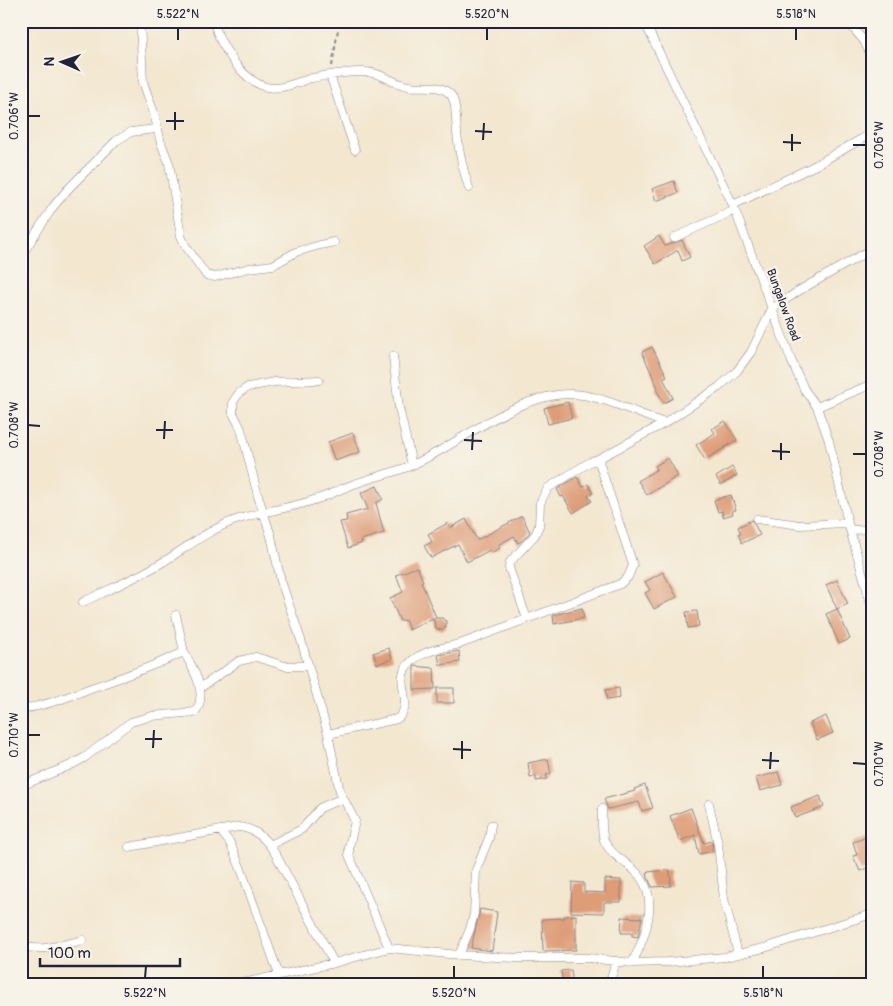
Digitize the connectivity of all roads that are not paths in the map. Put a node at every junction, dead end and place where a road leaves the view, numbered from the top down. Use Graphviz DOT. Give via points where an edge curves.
graph roads {
  1 [pos="140,21"];
  2 [pos="215,21"];
  3 [pos="644,21"];
  4 [pos="847,21"];
  5 [pos="872,57"];
  6 [pos="330,75"];
  7 [pos="156,129"];
  8 [pos="872,133"];
  9 [pos="354,150"];
  10 [pos="469,188"];
  11 [pos="734,207"];
  12 [pos="674,238"];
  13 [pos="334,242"];
  14 [pos="872,249"];
  15 [pos="21,256"];
  16 [pos="772,309"];
  17 [pos="394,356"];
  18 [pos="319,380"];
  19 [pos="872,384"];
  20 [pos="817,407"];
  21 [pos="665,423"];
  22 [pos="598,459"];
  23 [pos="412,465"];
  24 [pos="264,512"];
  25 [pos="757,519"];
  26 [pos="850,526"];
  27 [pos="872,529"];
  28 [pos="83,602"];
  29 [pos="872,607"];
  30 [pos="176,615"];
  31 [pos="527,619"];
  32 [pos="184,652"];
  33 [pos="308,666"];
  34 [pos="200,688"];
  35 [pos="21,709"];
  36 [pos="328,734"];
  37 [pos="21,786"];
  38 [pos="342,798"];
  39 [pos="709,804"];
  40 [pos="602,809"];
  41 [pos="491,825"];
  42 [pos="220,830"];
  43 [pos="270,845"];
  44 [pos="128,847"];
  45 [pos="872,914"];
  46 [pos="83,940"];
  47 [pos="21,944"];
  48 [pos="389,948"];
  49 [pos="460,954"];
  50 [pos="738,954"];
  51 [pos="616,961"];
  52 [pos="632,962"];
  53 [pos="334,964"];
  54 [pos="279,975"];
  55 [pos="234,985"];
  56 [pos="610,985"];
  1 -- 7 [label="street" via="143,82"];
  2 -- 6 [label="street" via="222,45 234,63 264,87 278,88"];
  3 -- 11 [label="street, Bungalow Road"];
  4 -- 5 [label="street" via="864,41"];
  6 -- 9 [label="street"];
  6 -- 10 [label="street" via="378,73 409,87 439,88 451,95 455,104 459,154"];
  7 -- 13 [label="street" via="169,163 181,236 206,275 215,277 273,265 296,252"];
  7 -- 15 [label="street" via="131,132 116,141 53,207"];
  8 -- 11 [label="street"];
  11 -- 12 [label="street"];
  11 -- 16 [label="street, Bungalow Road"];
  14 -- 16 [label="street"];
  16 -- 20 [label="street, Bungalow Road" via="804,389"];
  16 -- 21 [label="street" via="751,352 737,371"];
  17 -- 23 [label="street" via="399,408"];
  18 -- 24 [label="street" via="248,387 232,402"];
  19 -- 20 [label="street"];
  20 -- 26 [label="street, Bungalow Road" via="829,440"];
  21 -- 22 [label="street"];
  21 -- 23 [label="street" via="591,397 571,394 532,401 511,409"];
  22 -- 31 [label="street" via="548,488 540,503 539,526 535,535 510,562 509,568"];
  22 -- 31 [label="street" via="633,565 628,577 620,584"];
  23 -- 24 [label="street" via="317,499"];
  24 -- 28 [label="street" via="219,527 148,570"];
  24 -- 33 [label="street" via="281,581"];
  25 -- 26 [label="street" via="800,525"];
  26 -- 27 [label="street"];
  26 -- 29 [label="street, Bungalow Road"];
  30 -- 32 [label="street"];
  31 -- 36 [label="street" via="460,644 436,649 410,663 404,671 406,706 396,720"];
  32 -- 34 [label="street"];
  32 -- 35 [label="street" via="143,670 36,707"];
  33 -- 34 [label="street" via="285,666 256,657 239,661"];
  33 -- 36 [label="street"];
  34 -- 37 [label="street" via="195,712 152,716 131,722 72,765"];
  36 -- 38 [label="street"];
  38 -- 43 [label="street" via="320,808 302,829"];
  38 -- 48 [label="street" via="355,821 348,846 349,855"];
  39 -- 50 [label="street" via="718,844 724,899"];
  40 -- 52 [label="street" via="605,841 643,879 647,888 646,934"];
  41 -- 49 [label="street" via="476,870 474,914"];
  42 -- 43 [label="street" via="246,827"];
  42 -- 44 [label="street"];
  42 -- 54 [label="street" via="241,869"];
  43 -- 53 [label="street"];
  45 -- 50 [label="street"];
  46 -- 47 [label="street" via="55,947 27,948"];
  48 -- 49 [label="street"];
  48 -- 53 [label="street"];
  49 -- 51 [label="street"];
  50 -- 52 [label="street" via="668,962"];
  51 -- 52 [label="street"];
  51 -- 56 [label="street"];
  53 -- 54 [label="street"];
  54 -- 55 [label="street"];
}
